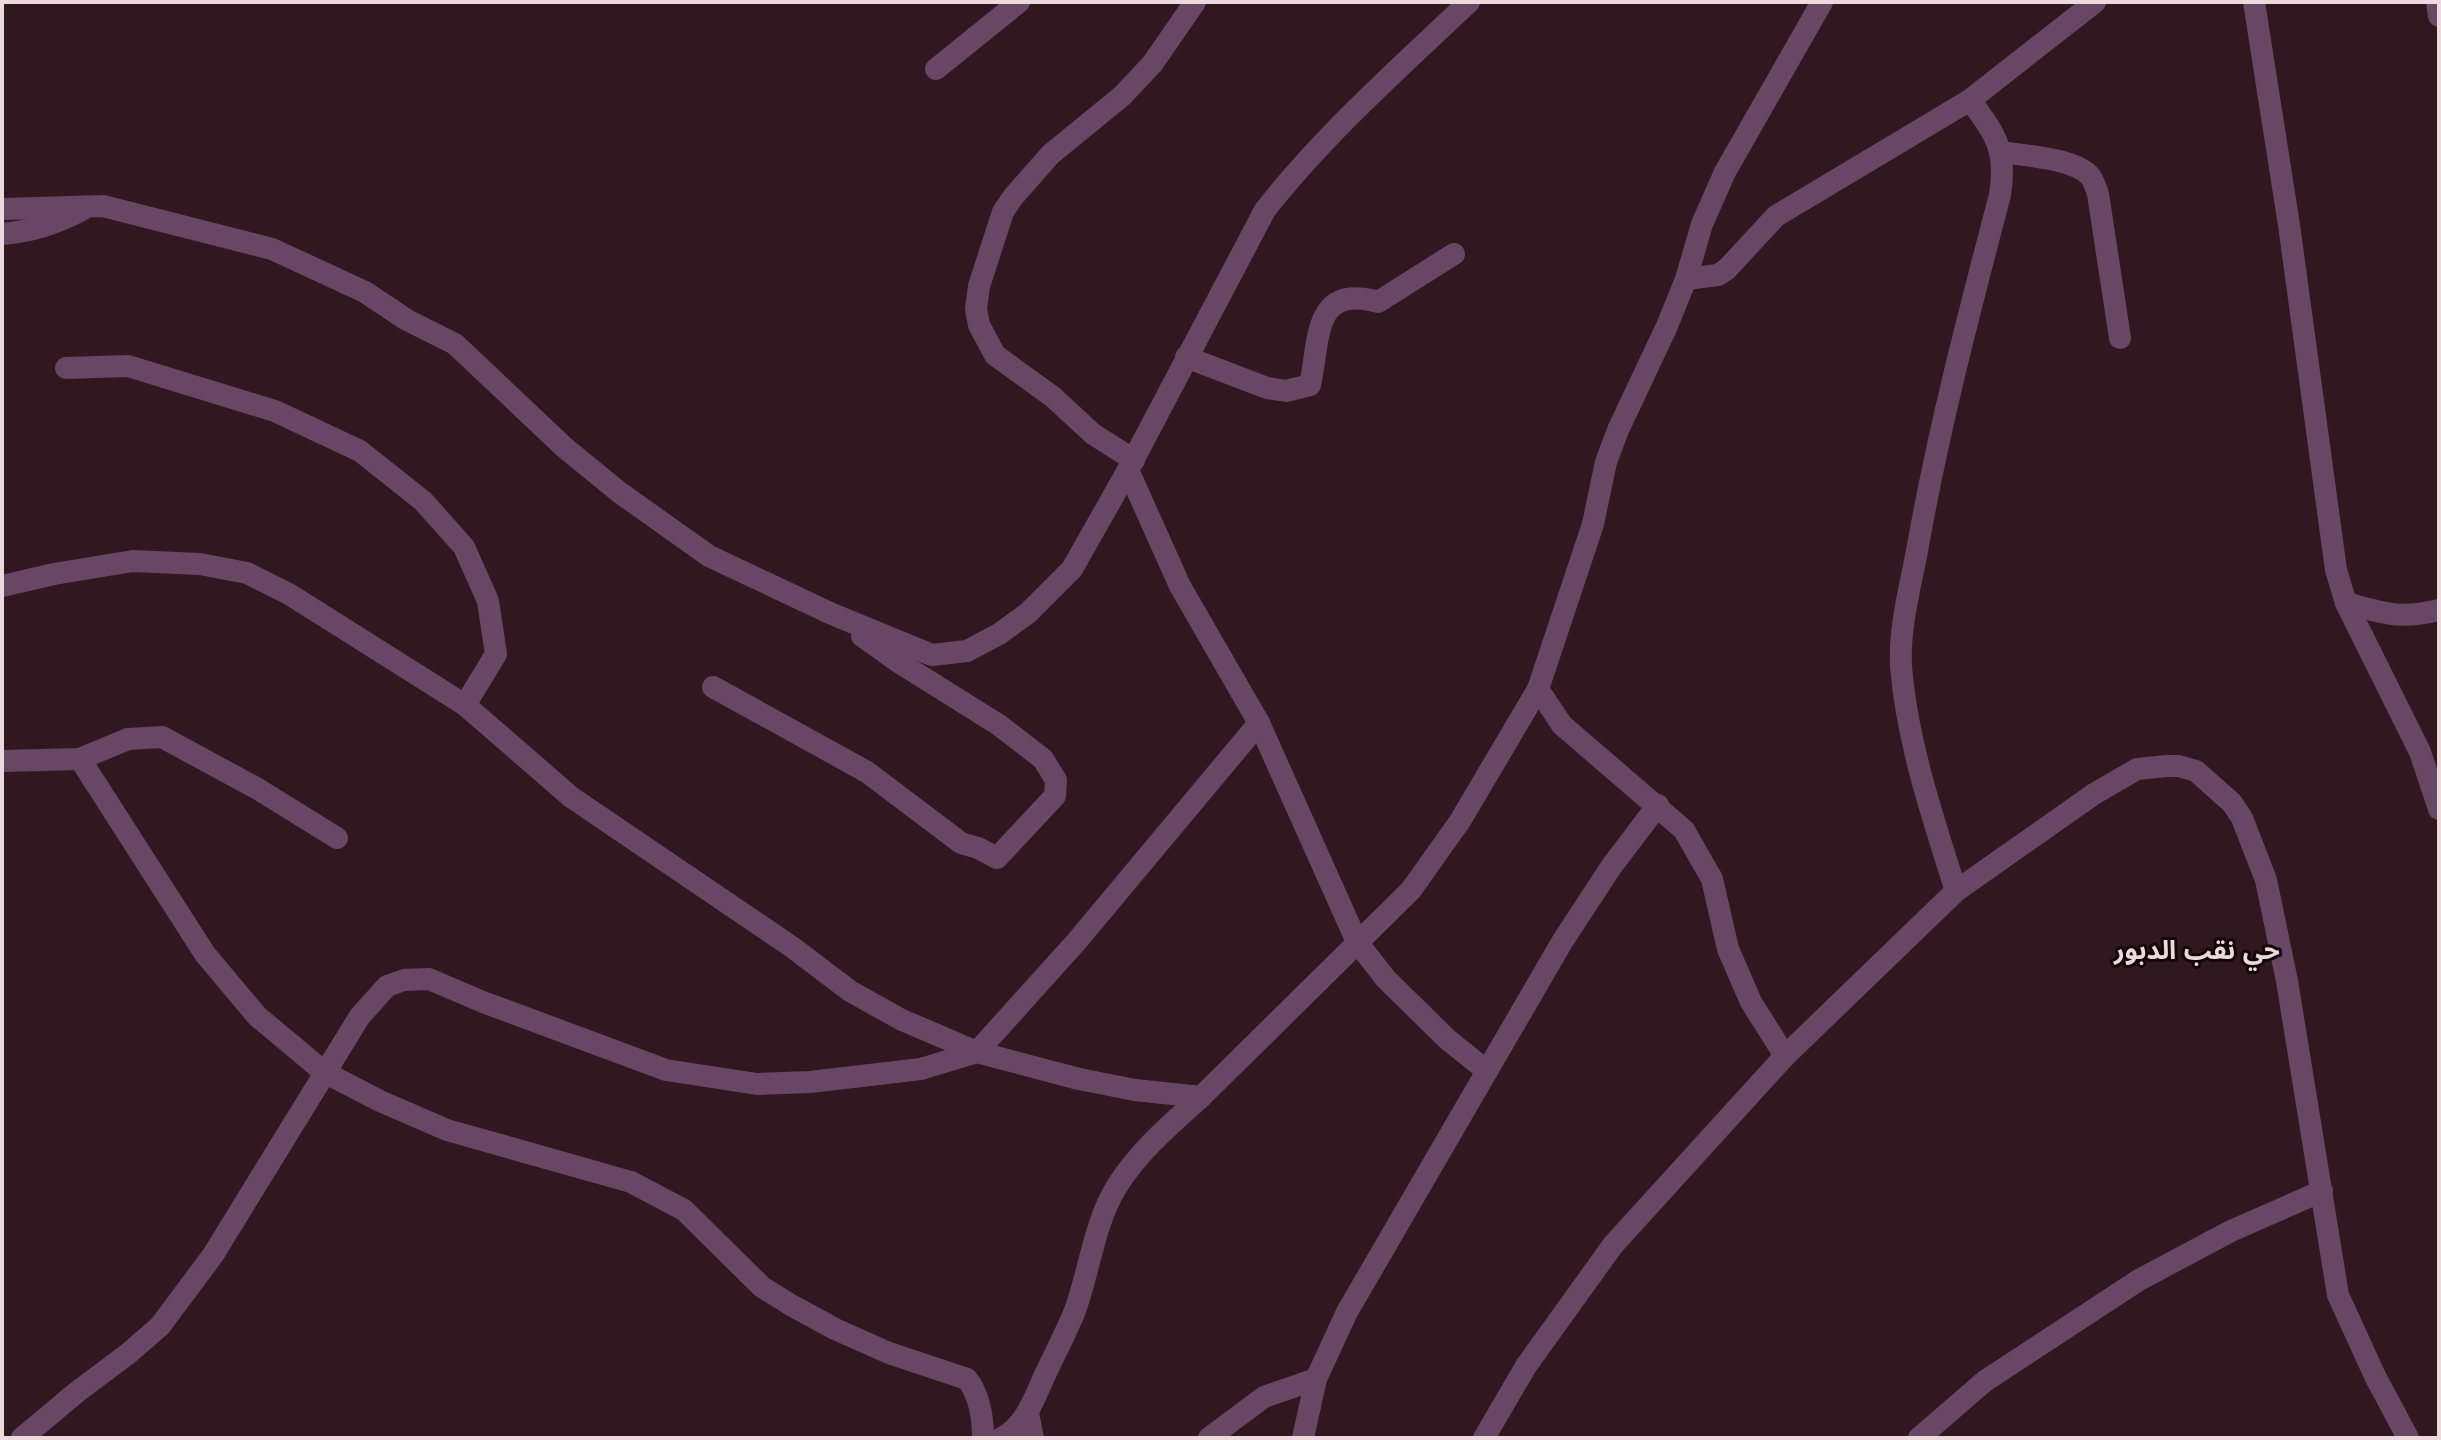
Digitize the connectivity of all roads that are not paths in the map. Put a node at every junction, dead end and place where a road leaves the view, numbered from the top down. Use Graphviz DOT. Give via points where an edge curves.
graph roads {
  1 [pos="1019,2"];
  2 [pos="1195,2"];
  3 [pos="1469,2"];
  4 [pos="1822,2"];
  5 [pos="2095,2"];
  6 [pos="2254,2"];
  7 [pos="2437,2"];
  8 [pos="2439,16"];
  9 [pos="936,69"];
  10 [pos="1970,100"];
  11 [pos="2002,152"];
  12 [pos="87,207"];
  13 [pos="2,209"];
  14 [pos="2,234"];
  15 [pos="1454,254"];
  16 [pos="1686,279"];
  17 [pos="2120,338"];
  18 [pos="1186,357"];
  19 [pos="66,368"];
  20 [pos="1131,465"];
  21 [pos="2,586"];
  22 [pos="2346,603"];
  23 [pos="2439,610"];
  24 [pos="832,614"];
  25 [pos="713,687"];
  26 [pos="1538,689"];
  27 [pos="465,705"];
  28 [pos="1259,723"];
  29 [pos="80,759"];
  30 [pos="2,761"];
  31 [pos="1658,805"];
  32 [pos="2439,809"];
  33 [pos="337,838"];
  34 [pos="1956,891"];
  35 [pos="1357,942"];
  36 [pos="977,1052"];
  37 [pos="1785,1056"];
  38 [pos="1487,1071"];
  39 [pos="324,1072"];
  40 [pos="1201,1097"];
  41 [pos="2322,1191"];
  42 [pos="1316,1379"];
  43 [pos="1028,1413"];
  44 [pos="22,1438"];
  45 [pos="983,1438"];
  46 [pos="1002,1438"];
  47 [pos="1033,1438"];
  48 [pos="1209,1438"];
  49 [pos="1303,1438"];
  50 [pos="1484,1438"];
  51 [pos="1919,1438"];
  52 [pos="2408,1438"];
  1 -- 9 [label="street"];
  2 -- 20 [label="street" via="1143,74 1051,154 1013,197 979,286 979,325 995,355"];
  3 -- 18 [label="street" via="1355,109 1287,182 1248,239"];
  4 -- 16 [label="street" via="1725,172 1695,241"];
  5 -- 10 [label="street"];
  6 -- 22 [label="street" via="2336,570"];
  7 -- 8 [label="street"];
  10 -- 11 [label="street"];
  10 -- 16 [label="street" via="1776,216 1718,275"];
  11 -- 17 [label="street" via="2068,163 2093,180"];
  11 -- 34 [label="street" via="2000,195 1924,507 1902,637 1901,665 1914,743"];
  12 -- 13 [label="street"];
  12 -- 14 [label="street" via="56,224"];
  12 -- 24 [label="street" via="103,206 272,249 365,292 455,344 564,447 709,556"];
  15 -- 18 [label="street" via="1378,302 1348,297 1338,301 1322,323 1310,385 1286,391 1267,388"];
  16 -- 26 [label="street" via="1606,462 1593,524"];
  18 -- 20 [label="street"];
  19 -- 27 [label="street" via="128,366 275,411 360,451 423,501 464,547 488,601 496,654"];
  20 -- 24 [label="street" via="1072,569 1028,613 967,651 932,655"];
  20 -- 28 [label="street" via="1180,586"];
  21 -- 27 [label="street" via="133,561 200,564 247,573"];
  22 -- 23 [label="street" via="2402,617"];
  22 -- 32 [label="street" via="2415,739"];
  24 -- 25 [label="street" via="1043,759 1056,780 1055,796 997,858 961,843 867,772"];
  26 -- 31 [label="street" via="1562,725"];
  26 -- 35 [label="street" via="1460,821 1411,890"];
  27 -- 36 [label="street" via="571,797 850,991"];
  28 -- 35 [label="street"];
  28 -- 36 [label="street"];
  29 -- 30 [label="street"];
  29 -- 33 [label="street" via="128,739 162,737"];
  29 -- 39 [label="street" via="205,954 257,1016"];
  31 -- 37 [label="street" via="1684,830 1712,879 1728,949 1751,1002"];
  31 -- 38 [label="street" via="1562,942"];
  34 -- 37 [label="street"];
  34 -- 41 [label="street" via="2137,769 2179,766 2214,785 2242,818 2266,880"];
  35 -- 38 [label="street" via="1386,979"];
  35 -- 40 [label="street"];
  36 -- 39 [label="street" via="921,1069 810,1082 725,1080 666,1070 429,979 387,986 360,1016"];
  36 -- 40 [label="street" via="1079,1079"];
  37 -- 50 [label="street" via="1613,1245 1526,1366"];
  38 -- 42 [label="street" via="1347,1312"];
  39 -- 44 [label="street" via="213,1255 160,1326"];
  39 -- 45 [label="street" via="447,1130 631,1182 663,1198 684,1210 762,1287 791,1305 889,1353 967,1379 975,1390"];
  40 -- 43 [label="street" via="1117,1187 1098,1225 1074,1313"];
  41 -- 51 [label="street" via="2139,1280 1985,1381"];
  41 -- 52 [label="street" via="2338,1295"];
  42 -- 48 [label="street" via="1264,1397"];
  42 -- 49 [label="street"];
  43 -- 46 [label="street"];
  43 -- 47 [label="street"];
}
